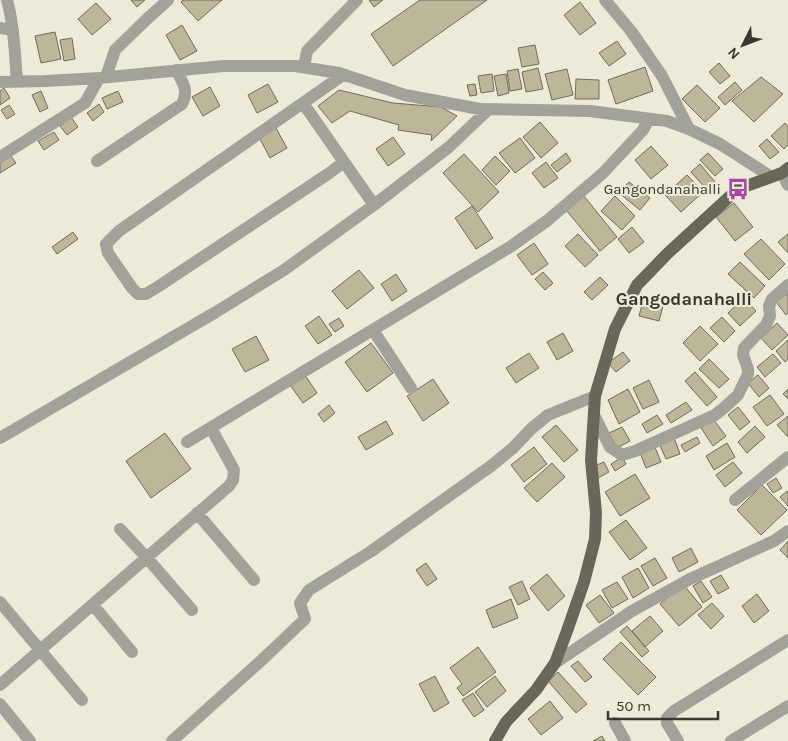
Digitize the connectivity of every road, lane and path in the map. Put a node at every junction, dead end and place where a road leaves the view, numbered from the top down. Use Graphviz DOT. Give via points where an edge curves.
graph roads {
  1 [pos="7,0"];
  2 [pos="168,0"];
  3 [pos="357,0"];
  4 [pos="605,0"];
  5 [pos="6,29"];
  6 [pos="304,67"];
  7 [pos="176,70"];
  8 [pos="343,75"];
  9 [pos="103,77"];
  10 [pos="0,82"];
  11 [pos="17,82"];
  12 [pos="303,102"];
  13 [pos="489,109"];
  14 [pos="648,119"];
  15 [pos="689,129"];
  16 [pos="0,157"];
  17 [pos="97,160"];
  18 [pos="344,162"];
  19 [pos="780,172"];
  20 [pos="788,186"];
  21 [pos="374,205"];
  22 [pos="788,285"];
  23 [pos="373,330"];
  24 [pos="411,388"];
  25 [pos="595,396"];
  26 [pos="594,415"];
  27 [pos="211,428"];
  28 [pos="0,438"];
  29 [pos="187,442"];
  30 [pos="788,457"];
  31 [pos="735,500"];
  32 [pos="197,513"];
  33 [pos="120,529"];
  34 [pos="788,531"];
  35 [pos="146,558"];
  36 [pos="254,580"];
  37 [pos="0,602"];
  38 [pos="92,605"];
  39 [pos="192,610"];
  40 [pos="788,640"];
  41 [pos="40,650"];
  42 [pos="132,652"];
  43 [pos="554,663"];
  44 [pos="0,685"];
  45 [pos="82,700"];
  46 [pos="0,704"];
  47 [pos="788,706"];
  48 [pos="615,723"];
  49 [pos="30,741"];
  50 [pos="172,741"];
  51 [pos="495,741"];
  52 [pos="625,741"];
  53 [pos="678,741"];
  54 [pos="731,741"];
  1 -- 5 [label="street"];
  2 -- 9 [label="street" via="115,50"];
  3 -- 6 [label="street" via="307,51"];
  4 -- 15 [label="street" via="662,76"];
  5 -- 11 [label="street"];
  6 -- 7 [label="street" via="223,66"];
  6 -- 8 [label="street"];
  7 -- 9 [label="street"];
  7 -- 17 [label="street" via="186,97 182,104"];
  8 -- 12 [label="street"];
  8 -- 13 [label="street" via="405,95"];
  9 -- 11 [label="street"];
  9 -- 16 [label="street" via="85,103"];
  10 -- 11 [label="street"];
  12 -- 18 [label="street"];
  12 -- 18 [label="street" via="119,231 106,244 108,253 132,288 138,294 146,294"];
  13 -- 14 [label="street" via="590,111"];
  13 -- 21 [label="street" via="449,147"];
  14 -- 15 [label="street" via="667,121"];
  14 -- 23 [label="street" via="643,130 603,173 548,220 510,247"];
  15 -- 19 [label="street"];
  18 -- 21 [label="street"];
  19 -- 20 [label="street"];
  19 -- 25 [label="main road" via="738,189 637,285 615,328"];
  21 -- 28 [label="street" via="284,270"];
  22 -- 26 [label="street" via="772,299 766,324 744,348 748,374 738,395 715,415 622,455 610,446"];
  23 -- 24 [label="street"];
  23 -- 27 [label="street"];
  25 -- 26 [label="main road"];
  25 -- 50 [label="street" via="548,415 491,466 370,552 309,590 300,603 305,619"];
  26 -- 43 [label="main road" via="591,460 595,539 568,631"];
  27 -- 29 [label="street"];
  27 -- 32 [label="street" via="234,470 233,480"];
  30 -- 31 [label="street"];
  32 -- 35 [label="street"];
  32 -- 36 [label="street"];
  33 -- 35 [label="street"];
  34 -- 43 [label="street" via="774,541 690,579 632,611"];
  35 -- 38 [label="street"];
  35 -- 39 [label="street"];
  37 -- 41 [label="street"];
  38 -- 41 [label="street"];
  38 -- 42 [label="street"];
  40 -- 53 [label="street" via="674,711 667,718 667,723"];
  41 -- 44 [label="street"];
  41 -- 45 [label="street"];
  43 -- 51 [label="main road" via="536,690 506,722"];
  46 -- 49 [label="street"];
  47 -- 54 [label="street"];
  48 -- 52 [label="street"];
}
